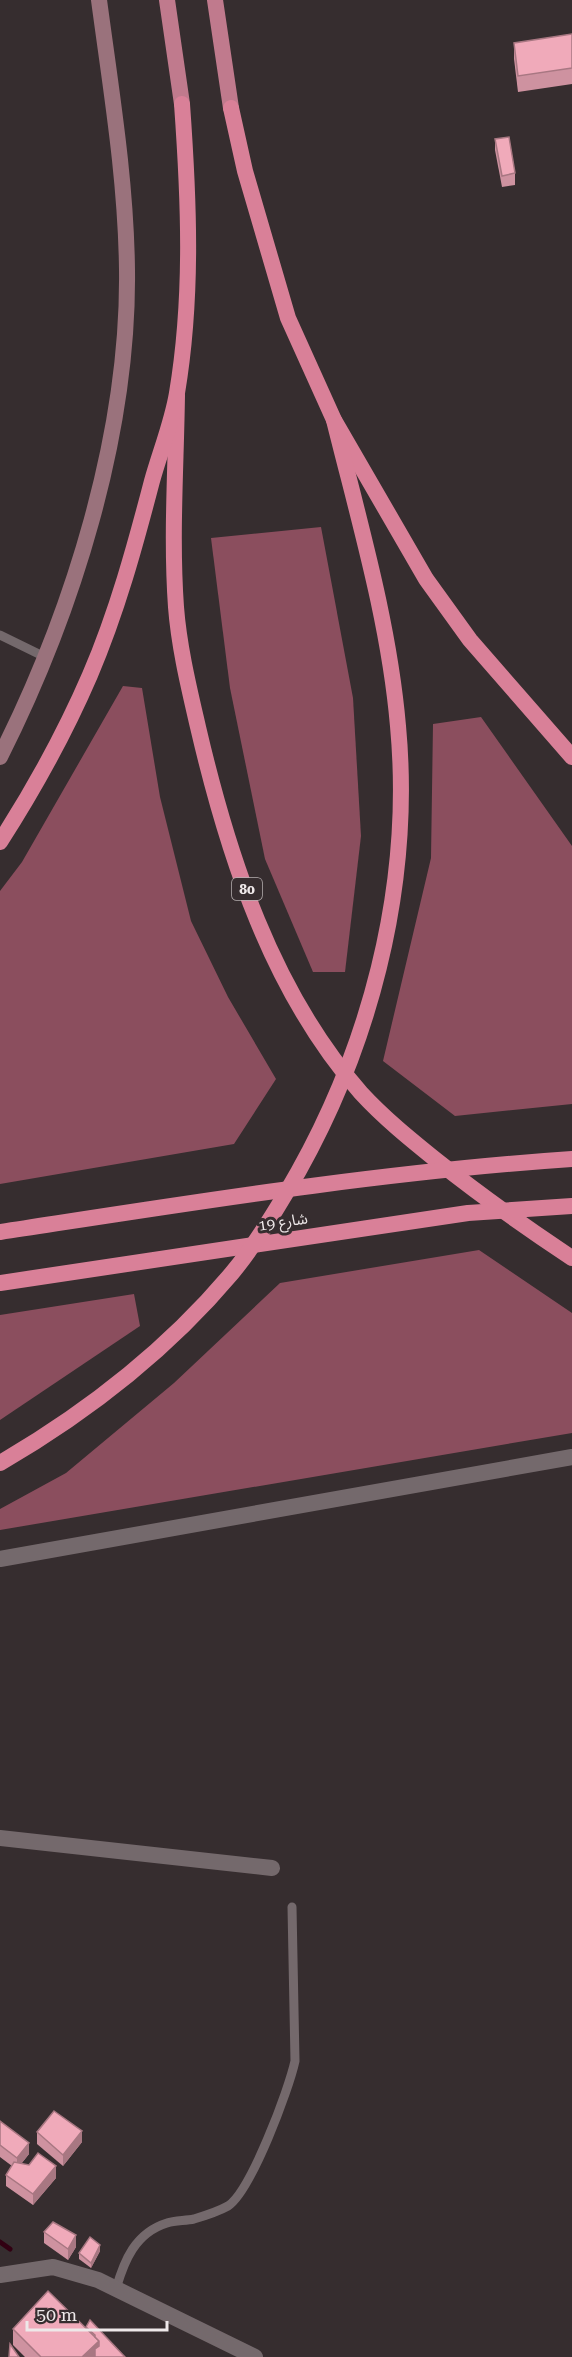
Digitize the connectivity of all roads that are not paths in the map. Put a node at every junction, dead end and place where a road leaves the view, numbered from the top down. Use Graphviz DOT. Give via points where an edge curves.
graph roads {
  1 [pos="99,0"];
  2 [pos="167,0"];
  3 [pos="215,0"];
  4 [pos="182,104"];
  5 [pos="231,108"];
  6 [pos="177,395"];
  7 [pos="334,420"];
  8 [pos="0,635"];
  9 [pos="45,657"];
  10 [pos="0,757"];
  11 [pos="572,757"];
  12 [pos="0,842"];
  13 [pos="572,1159"];
  14 [pos="572,1206"];
  15 [pos="0,1232"];
  16 [pos="572,1258"];
  17 [pos="0,1283"];
  18 [pos="572,1457"];
  19 [pos="0,1463"];
  20 [pos="0,1559"];
  21 [pos="0,1838"];
  22 [pos="272,1868"];
  23 [pos="292,1907"];
  24 [pos="0,2274"];
  25 [pos="116,2289"];
  26 [pos="255,2357"];
  1 -- 9 [label="main road" via="124,188 127,272 122,358 109,445 89,525"];
  2 -- 4 [label="main road"];
  3 -- 5 [label="main road"];
  4 -- 6 [label="highway" via="189,255"];
  5 -- 7 [label="highway" via="288,318"];
  6 -- 12 [label="highway" via="126,573 91,674 30,794"];
  6 -- 16 [label="highway, 80" via="176,609 188,685 226,830 279,970 316,1035 361,1093 389,1121 456,1176"];
  7 -- 11 [label="highway" via="426,579 470,640"];
  7 -- 19 [label="highway" via="387,644 399,729 395,883 383,953 362,1028 309,1155 233,1272 135,1368 82,1411"];
  8 -- 9 [label="lane"];
  9 -- 10 [label="main road"];
  13 -- 15 [label="highway, شارع 19" via="474,1165"];
  14 -- 17 [label="highway, شارع 19" via="468,1213"];
  18 -- 20 [label="street"];
  21 -- 22 [label="street"];
  23 -- 25 [label="lane" via="295,2061 291,2080 249,2179 230,2205 194,2219 166,2223 147,2234 124,2261"];
  24 -- 25 [label="street" via="52,2267"];
  25 -- 26 [label="street"];
}
